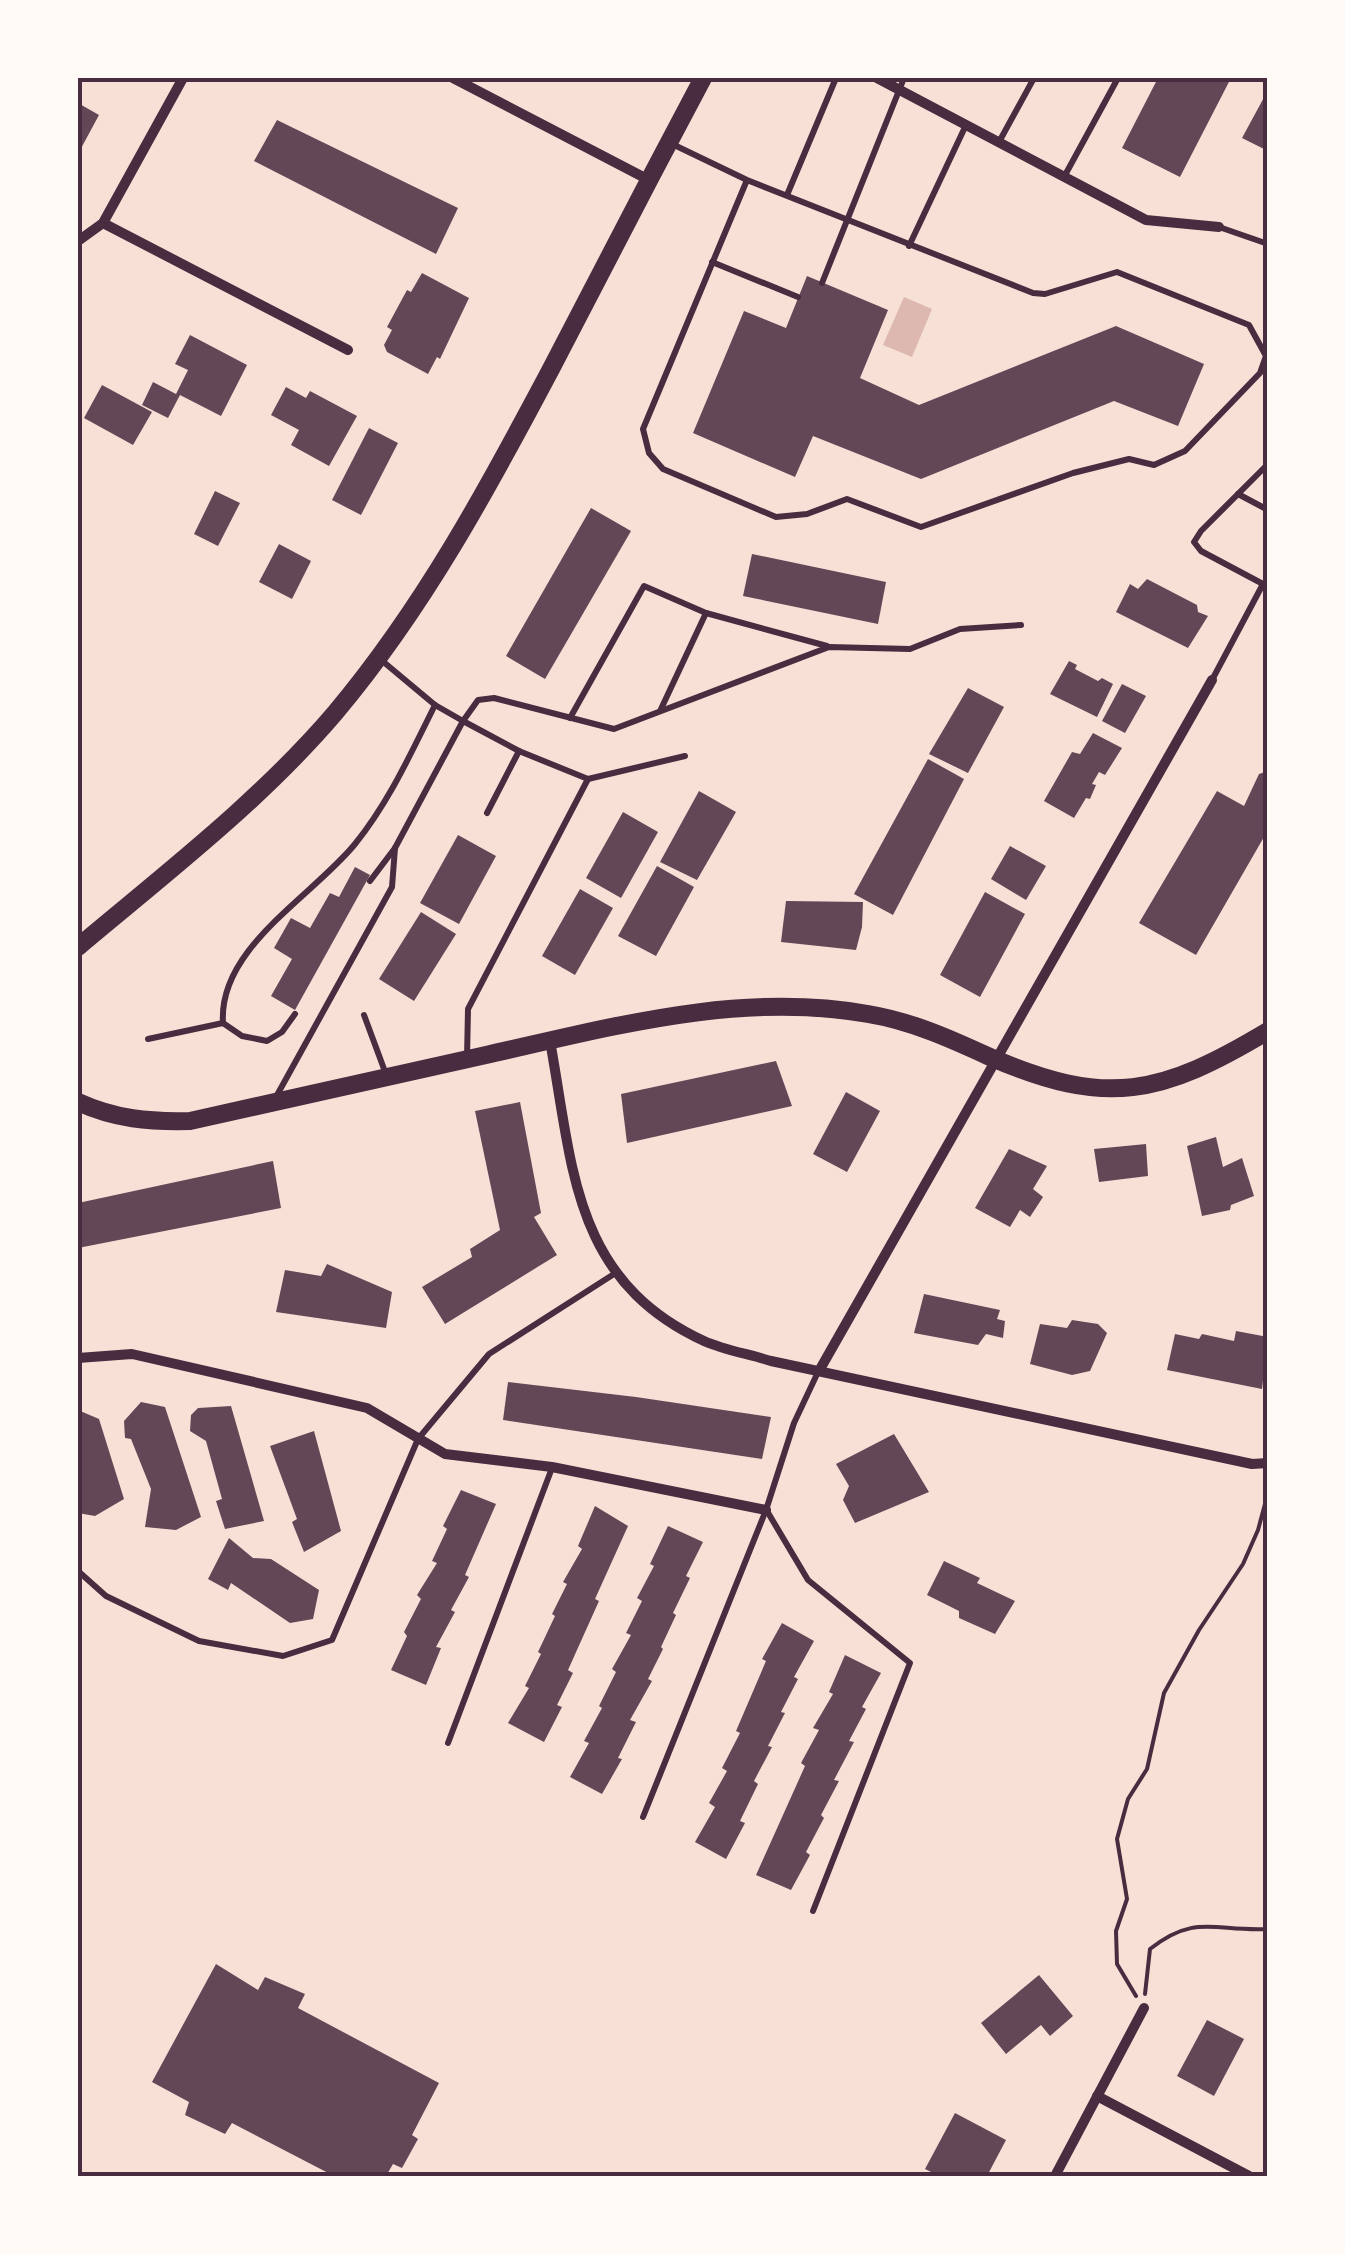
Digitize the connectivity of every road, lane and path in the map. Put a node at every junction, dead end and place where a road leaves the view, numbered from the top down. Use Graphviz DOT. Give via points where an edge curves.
graph roads {
  1 [pos="183,78"];
  2 [pos="453,78"];
  3 [pos="702,78"];
  4 [pos="836,78"];
  5 [pos="877,78"];
  6 [pos="904,78"];
  7 [pos="1034,78"];
  8 [pos="1118,78"];
  9 [pos="898,89"];
  10 [pos="966,125"];
  11 [pos="669,142"];
  12 [pos="999,142"];
  13 [pos="1064,177"];
  14 [pos="649,180"];
  15 [pos="746,180"];
  16 [pos="787,195"];
  17 [pos="848,220"];
  18 [pos="103,223"];
  19 [pos="1219,228"];
  20 [pos="78,242"];
  21 [pos="1268,244"];
  22 [pos="908,246"];
  23 [pos="712,262"];
  24 [pos="822,282"];
  25 [pos="798,296"];
  26 [pos="348,350"];
  27 [pos="1268,464"];
  28 [pos="1238,494"];
  29 [pos="1268,510"];
  30 [pos="1265,585"];
  31 [pos="706,613"];
  32 [pos="1022,625"];
  33 [pos="829,646"];
  34 [pos="379,658"];
  35 [pos="1212,680"];
  36 [pos="435,705"];
  37 [pos="661,710"];
  38 [pos="570,718"];
  39 [pos="463,721"];
  40 [pos="520,751"];
  41 [pos="685,756"];
  42 [pos="588,779"];
  43 [pos="487,813"];
  44 [pos="395,848"];
  45 [pos="370,881"];
  46 [pos="78,947"];
  47 [pos="295,1014"];
  48 [pos="364,1015"];
  49 [pos="223,1022"];
  50 [pos="1268,1031"];
  51 [pos="148,1039"];
  52 [pos="550,1041"];
  53 [pos="468,1059"];
  54 [pos="995,1059"];
  55 [pos="387,1078"];
  56 [pos="78,1102"];
  57 [pos="273,1102"];
  58 [pos="614,1274"];
  59 [pos="78,1358"];
  60 [pos="819,1371"];
  61 [pos="418,1439"];
  62 [pos="1268,1463"];
  63 [pos="552,1466"];
  64 [pos="1268,1493"];
  65 [pos="766,1510"];
  66 [pos="78,1572"];
  67 [pos="448,1742"];
  68 [pos="643,1817"];
  69 [pos="813,1911"];
  70 [pos="1268,1929"];
  71 [pos="1144,2008"];
  72 [pos="1097,2096"];
  73 [pos="1054,2176"];
  74 [pos="1250,2176"];
  1 -- 18 [label="street"];
  2 -- 14 [label="street"];
  3 -- 11 [label="main road"];
  4 -- 16 [label="lane"];
  5 -- 9 [label="street"];
  6 -- 9 [label="lane"];
  7 -- 12 [label="lane"];
  8 -- 13 [label="lane"];
  9 -- 10 [label="street"];
  9 -- 17 [label="lane"];
  10 -- 12 [label="street"];
  10 -- 22 [label="lane"];
  11 -- 14 [label="main road"];
  11 -- 15 [label="lane"];
  12 -- 13 [label="street"];
  13 -- 19 [label="street" via="1146,220"];
  14 -- 34 [label="main road" via="495,475 434,582"];
  15 -- 16 [label="lane"];
  15 -- 23 [label="lane"];
  16 -- 17 [label="lane"];
  17 -- 22 [label="lane"];
  17 -- 24 [label="lane"];
  18 -- 20 [label="street"];
  18 -- 26 [label="street"];
  19 -- 21 [label="lane"];
  22 -- 23 [label="lane" via="1033,293 1117,272 1249,325 1266,356 1260,373 1186,452 1154,465 1129,459 1092,468 921,527 848,499 776,517 663,468 649,454 643,429"];
  23 -- 25 [label="lane"];
  27 -- 28 [label="lane"];
  28 -- 29 [label="lane"];
  28 -- 30 [label="lane" via="1194,542"];
  30 -- 35 [label="lane"];
  31 -- 33 [label="lane"];
  31 -- 37 [label="lane"];
  31 -- 38 [label="lane" via="644,586"];
  32 -- 33 [label="lane" via="960,629 910,649"];
  33 -- 37 [label="lane"];
  34 -- 36 [label="lane"];
  34 -- 46 [label="main road" via="256,794"];
  35 -- 54 [label="street"];
  36 -- 39 [label="lane"];
  36 -- 49 [label="lane" via="389,798 354,846 262,932 238,967 222,1002"];
  37 -- 38 [label="lane" via="614,729"];
  38 -- 39 [label="lane" via="494,698 478,700"];
  39 -- 40 [label="lane"];
  39 -- 44 [label="lane"];
  40 -- 42 [label="lane"];
  40 -- 43 [label="lane"];
  41 -- 42 [label="lane"];
  42 -- 53 [label="lane" via="468,1008"];
  44 -- 45 [label="lane"];
  44 -- 57 [label="lane" via="392,887"];
  47 -- 49 [label="lane" via="267,1041 242,1036"];
  48 -- 55 [label="lane"];
  49 -- 51 [label="lane"];
  50 -- 54 [label="main road" via="1160,1084 1102,1090"];
  52 -- 53 [label="main road"];
  52 -- 54 [label="main road" via="720,1008 798,1005 872,1014"];
  52 -- 58 [label="street" via="577,1188"];
  53 -- 55 [label="main road"];
  54 -- 60 [label="street"];
  55 -- 57 [label="main road"];
  56 -- 57 [label="main road" via="144,1122 190,1121"];
  58 -- 60 [label="street" via="662,1318 707,1342"];
  58 -- 61 [label="lane" via="489,1354"];
  59 -- 61 [label="street" via="132,1354 367,1408"];
  60 -- 62 [label="street"];
  60 -- 65 [label="lane"];
  61 -- 63 [label="street" via="445,1454"];
  61 -- 66 [label="lane" via="332,1640 284,1656 199,1642 106,1596"];
  63 -- 65 [label="street"];
  63 -- 67 [label="lane"];
  64 -- 71 [label="path" via="1242,1564 1164,1693 1147,1768 1128,1799 1117,1838 1127,1899 1116,1931 1117,1964"];
  65 -- 68 [label="lane"];
  65 -- 69 [label="lane" via="808,1580 910,1662"];
  70 -- 71 [label="path" via="1202,1924 1172,1932 1150,1949"];
  71 -- 72 [label="street"];
  72 -- 73 [label="street"];
  72 -- 74 [label="street"];
}
